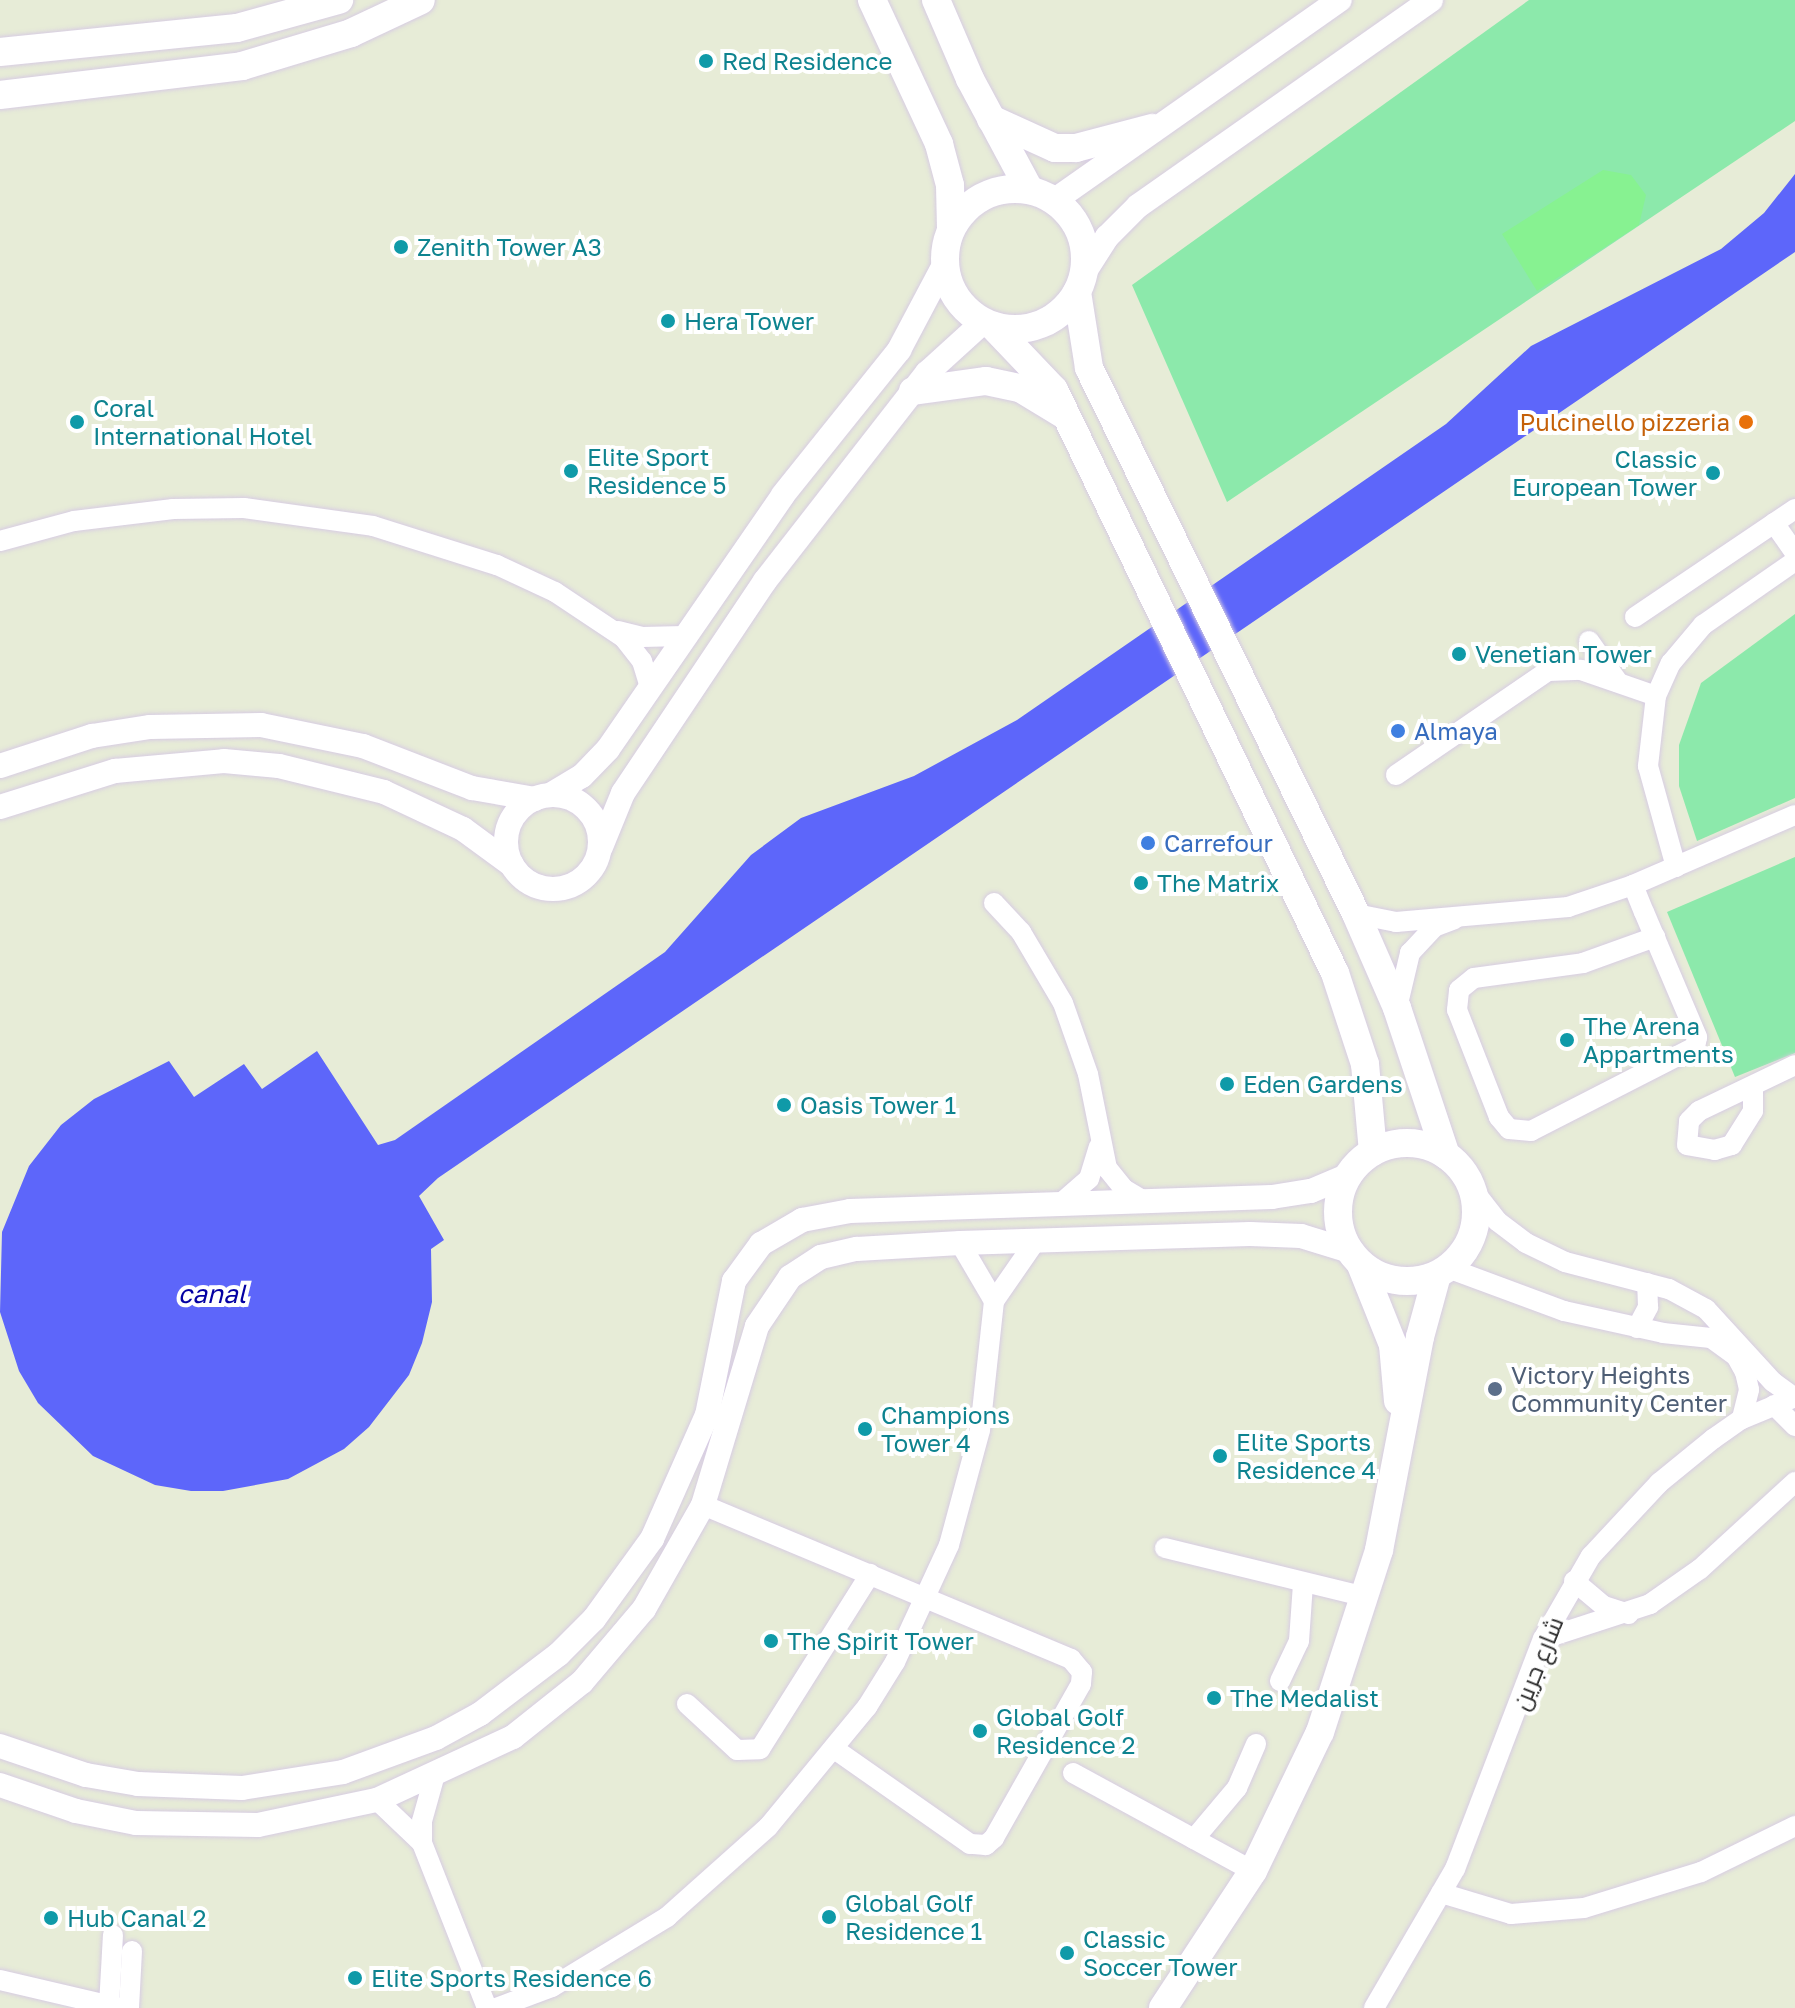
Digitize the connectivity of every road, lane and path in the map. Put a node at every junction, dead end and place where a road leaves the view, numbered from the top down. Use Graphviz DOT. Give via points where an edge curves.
graph roads {
  1 [pos="339,0"];
  2 [pos="421,0"];
  3 [pos="872,0"];
  4 [pos="936,0"];
  5 [pos="1340,0"];
  6 [pos="1431,0"];
  7 [pos="0,52"];
  8 [pos="0,95"];
  9 [pos="991,119"];
  10 [pos="1152,128"];
  11 [pos="1042,195"];
  12 [pos="951,228"];
  13 [pos="944,265"];
  14 [pos="1081,282"];
  15 [pos="988,324"];
  16 [pos="913,391"];
  17 [pos="1067,416"];
  18 [pos="1795,509"];
  19 [pos="1774,523"];
  20 [pos="0,541"];
  21 [pos="1795,553"];
  22 [pos="1795,561"];
  23 [pos="1635,617"];
  24 [pos="614,629"];
  25 [pos="684,636"];
  26 [pos="1589,641"];
  27 [pos="1618,682"];
  28 [pos="650,688"];
  29 [pos="1656,696"];
  30 [pos="0,766"];
  31 [pos="1396,775"];
  32 [pos="543,797"];
  33 [pos="0,807"];
  34 [pos="1795,815"];
  35 [pos="601,847"];
  36 [pos="512,865"];
  37 [pos="1676,867"];
  38 [pos="1633,885"];
  39 [pos="994,903"];
  40 [pos="1356,914"];
  41 [pos="1467,916"];
  42 [pos="1655,937"];
  43 [pos="1397,1008"];
  44 [pos="1795,1065"];
  45 [pos="1753,1088"];
  46 [pos="1100,1142"];
  47 [pos="1373,1152"];
  48 [pos="1446,1155"];
  49 [pos="1349,1175"];
  50 [pos="1473,1190"];
  51 [pos="1147,1203"];
  52 [pos="1060,1204"];
  53 [pos="1037,1239"];
  54 [pos="960,1243"];
  55 [pos="1356,1258"];
  56 [pos="1443,1272"];
  57 [pos="1647,1283"];
  58 [pos="994,1301"];
  59 [pos="1637,1328"];
  60 [pos="1795,1397"];
  61 [pos="1774,1405"];
  62 [pos="1742,1419"];
  63 [pos="1795,1426"];
  64 [pos="1401,1454"];
  65 [pos="1795,1482"];
  66 [pos="703,1505"];
  67 [pos="1165,1548"];
  68 [pos="870,1574"];
  69 [pos="1574,1581"];
  70 [pos="1303,1584"];
  71 [pos="1366,1597"];
  72 [pos="926,1598"];
  73 [pos="1629,1614"];
  74 [pos="1543,1639"];
  75 [pos="1280,1681"];
  76 [pos="687,1704"];
  77 [pos="1256,1744"];
  78 [pos="0,1746"];
  79 [pos="836,1750"];
  80 [pos="1073,1773"];
  81 [pos="434,1778"];
  82 [pos="0,1785"];
  83 [pos="377,1800"];
  84 [pos="1795,1826"];
  85 [pos="1194,1839"];
  86 [pos="422,1843"];
  87 [pos="1253,1871"];
  88 [pos="1441,1893"];
  89 [pos="113,1935"];
  90 [pos="132,1951"];
  91 [pos="0,1980"];
  92 [pos="119,2007"];
  93 [pos="487,2008"];
  94 [pos="496,2008"];
  95 [pos="1163,2008"];
  96 [pos="1374,2008"];
  1 -- 7 [label="main road" via="237,28"];
  2 -- 8 [label="main road" via="351,33 242,66"];
  3 -- 12 [label="main road" via="939,144 950,185"];
  4 -- 9 [label="main road"];
  5 -- 10 [label="street"];
  6 -- 14 [label="street" via="1138,206 1107,237"];
  9 -- 10 [label="main road" via="1055,148 1076,148"];
  9 -- 11 [label="main road"];
  10 -- 11 [label="street"];
  11 -- 12 [label="main road" via="984,195"];
  11 -- 14 [label="main road" via="1067,211 1083,240"];
  12 -- 13 [label="main road"];
  13 -- 15 [label="main road" via="956,299"];
  13 -- 25 [label="street" via="899,350 783,495"];
  14 -- 15 [label="main road" via="1050,320 1032,328"];
  14 -- 40 [label="main road" via="1086,360"];
  15 -- 16 [label="street"];
  15 -- 17 [label="main road" via="1040,371"];
  16 -- 17 [label="main road" via="986,381 1020,388"];
  16 -- 35 [label="street" via="824,502 700,674 623,793"];
  17 -- 47 [label="main road" via="1347,1003 1365,1064"];
  18 -- 19 [label="street"];
  19 -- 21 [label="street"];
  19 -- 23 [label="street"];
  20 -- 24 [label="street" via="74,521 173,509 244,508 328,518 436,543 497,565"];
  22 -- 29 [label="street" via="1703,625 1671,663"];
  24 -- 25 [label="street" via="642,637"];
  24 -- 28 [label="street" via="642,661"];
  25 -- 28 [label="street"];
  26 -- 27 [label="street"];
  27 -- 29 [label="street"];
  27 -- 31 [label="street" via="1570,668 1548,671"];
  28 -- 32 [label="street" via="596,763"];
  29 -- 37 [label="street" via="1648,766"];
  30 -- 32 [label="street" via="92,736 150,727 261,725 351,742 472,788"];
  32 -- 35 [label="street" via="567,797 587,810 599,830"];
  32 -- 36 [label="street" via="509,827"];
  33 -- 36 [label="street" via="115,771 170,763 279,766 332,776 410,803 463,829"];
  34 -- 37 [label="street"];
  35 -- 36 [label="street" via="589,874 563,889 533,885"];
  37 -- 38 [label="street"];
  38 -- 41 [label="street" via="1535,913"];
  38 -- 42 [label="street"];
  39 -- 46 [label="street" via="1021,932 1063,1003 1088,1074"];
  40 -- 41 [label="street" via="1396,922"];
  40 -- 43 [label="main road"];
  41 -- 43 [label="street" via="1450,920 1410,953"];
  42 -- 42 [label="street" via="1583,963 1482,975 1465,983 1457,1010 1503,1124 1516,1132 1531,1131 1693,1051 1697,1037"];
  43 -- 48 [label="main road"];
  44 -- 45 [label="street"];
  46 -- 51 [label="street" via="1115,1179"];
  46 -- 52 [label="street" via="1089,1179"];
  47 -- 48 [label="main road" via="1410,1143"];
  47 -- 49 [label="main road"];
  48 -- 50 [label="main road"];
  49 -- 51 [label="street" via="1291,1195"];
  49 -- 55 [label="main road" via="1338,1213"];
  50 -- 56 [label="main road" via="1473,1233"];
  50 -- 57 [label="street" via="1497,1221 1526,1243 1565,1262"];
  51 -- 52 [label="street"];
  52 -- 78 [label="street" via="834,1212 795,1224 761,1244 746,1261 726,1302 707,1415 652,1539 617,1590 559,1654 480,1714 436,1738 343,1772 242,1788 138,1784 86,1775"];
  53 -- 54 [label="street"];
  53 -- 55 [label="street" via="1276,1234"];
  53 -- 58 [label="street"];
  54 -- 58 [label="street"];
  54 -- 66 [label="street" via="839,1251 790,1277 757,1326"];
  55 -- 56 [label="main road" via="1398,1282"];
  55 -- 64 [label="main road" via="1393,1345"];
  56 -- 59 [label="street"];
  56 -- 64 [label="main road" via="1420,1337"];
  57 -- 59 [label="street" via="1648,1307"];
  57 -- 60 [label="street" via="1706,1309 1773,1382"];
  58 -- 72 [label="street" via="989,1371 970,1473 949,1545"];
  59 -- 62 [label="street" via="1696,1334 1724,1345 1745,1372 1749,1390"];
  60 -- 61 [label="street, شارع جرين"];
  61 -- 62 [label="street, شارع جرين"];
  61 -- 63 [label="street"];
  62 -- 69 [label="street, شارع جرين" via="1659,1483 1615,1526"];
  64 -- 71 [label="main road"];
  65 -- 73 [label="street" via="1700,1569"];
  66 -- 68 [label="street"];
  66 -- 81 [label="street" via="644,1609 582,1682 513,1737"];
  67 -- 70 [label="street"];
  68 -- 72 [label="street"];
  68 -- 76 [label="street" via="760,1749 737,1750"];
  69 -- 73 [label="street" via="1604,1606"];
  69 -- 74 [label="street, شارع جرين"];
  70 -- 71 [label="street"];
  70 -- 75 [label="street" via="1299,1641"];
  71 -- 87 [label="main road" via="1320,1732"];
  72 -- 79 [label="street" via="895,1662"];
  72 -- 79 [label="street" via="1071,1659 1082,1672 1081,1684 994,1838 986,1845 970,1844"];
  73 -- 74 [label="street"];
  74 -- 88 [label="street, شارع جرين" via="1483,1802"];
  77 -- 85 [label="street" via="1237,1788"];
  79 -- 94 [label="street" via="768,1827 667,1917 552,1987"];
  80 -- 85 [label="street"];
  81 -- 83 [label="street"];
  81 -- 86 [label="street"];
  82 -- 83 [label="street" via="76,1811 197,1827 273,1823"];
  83 -- 86 [label="street"];
  84 -- 88 [label="street" via="1701,1872 1584,1908 1511,1914"];
  85 -- 87 [label="street"];
  86 -- 93 [label="street"];
  87 -- 95 [label="main road"];
  88 -- 96 [label="street, شارع جرين"];
  89 -- 92 [label="street"];
  90 -- 92 [label="street"];
  91 -- 92 [label="street"];
}
